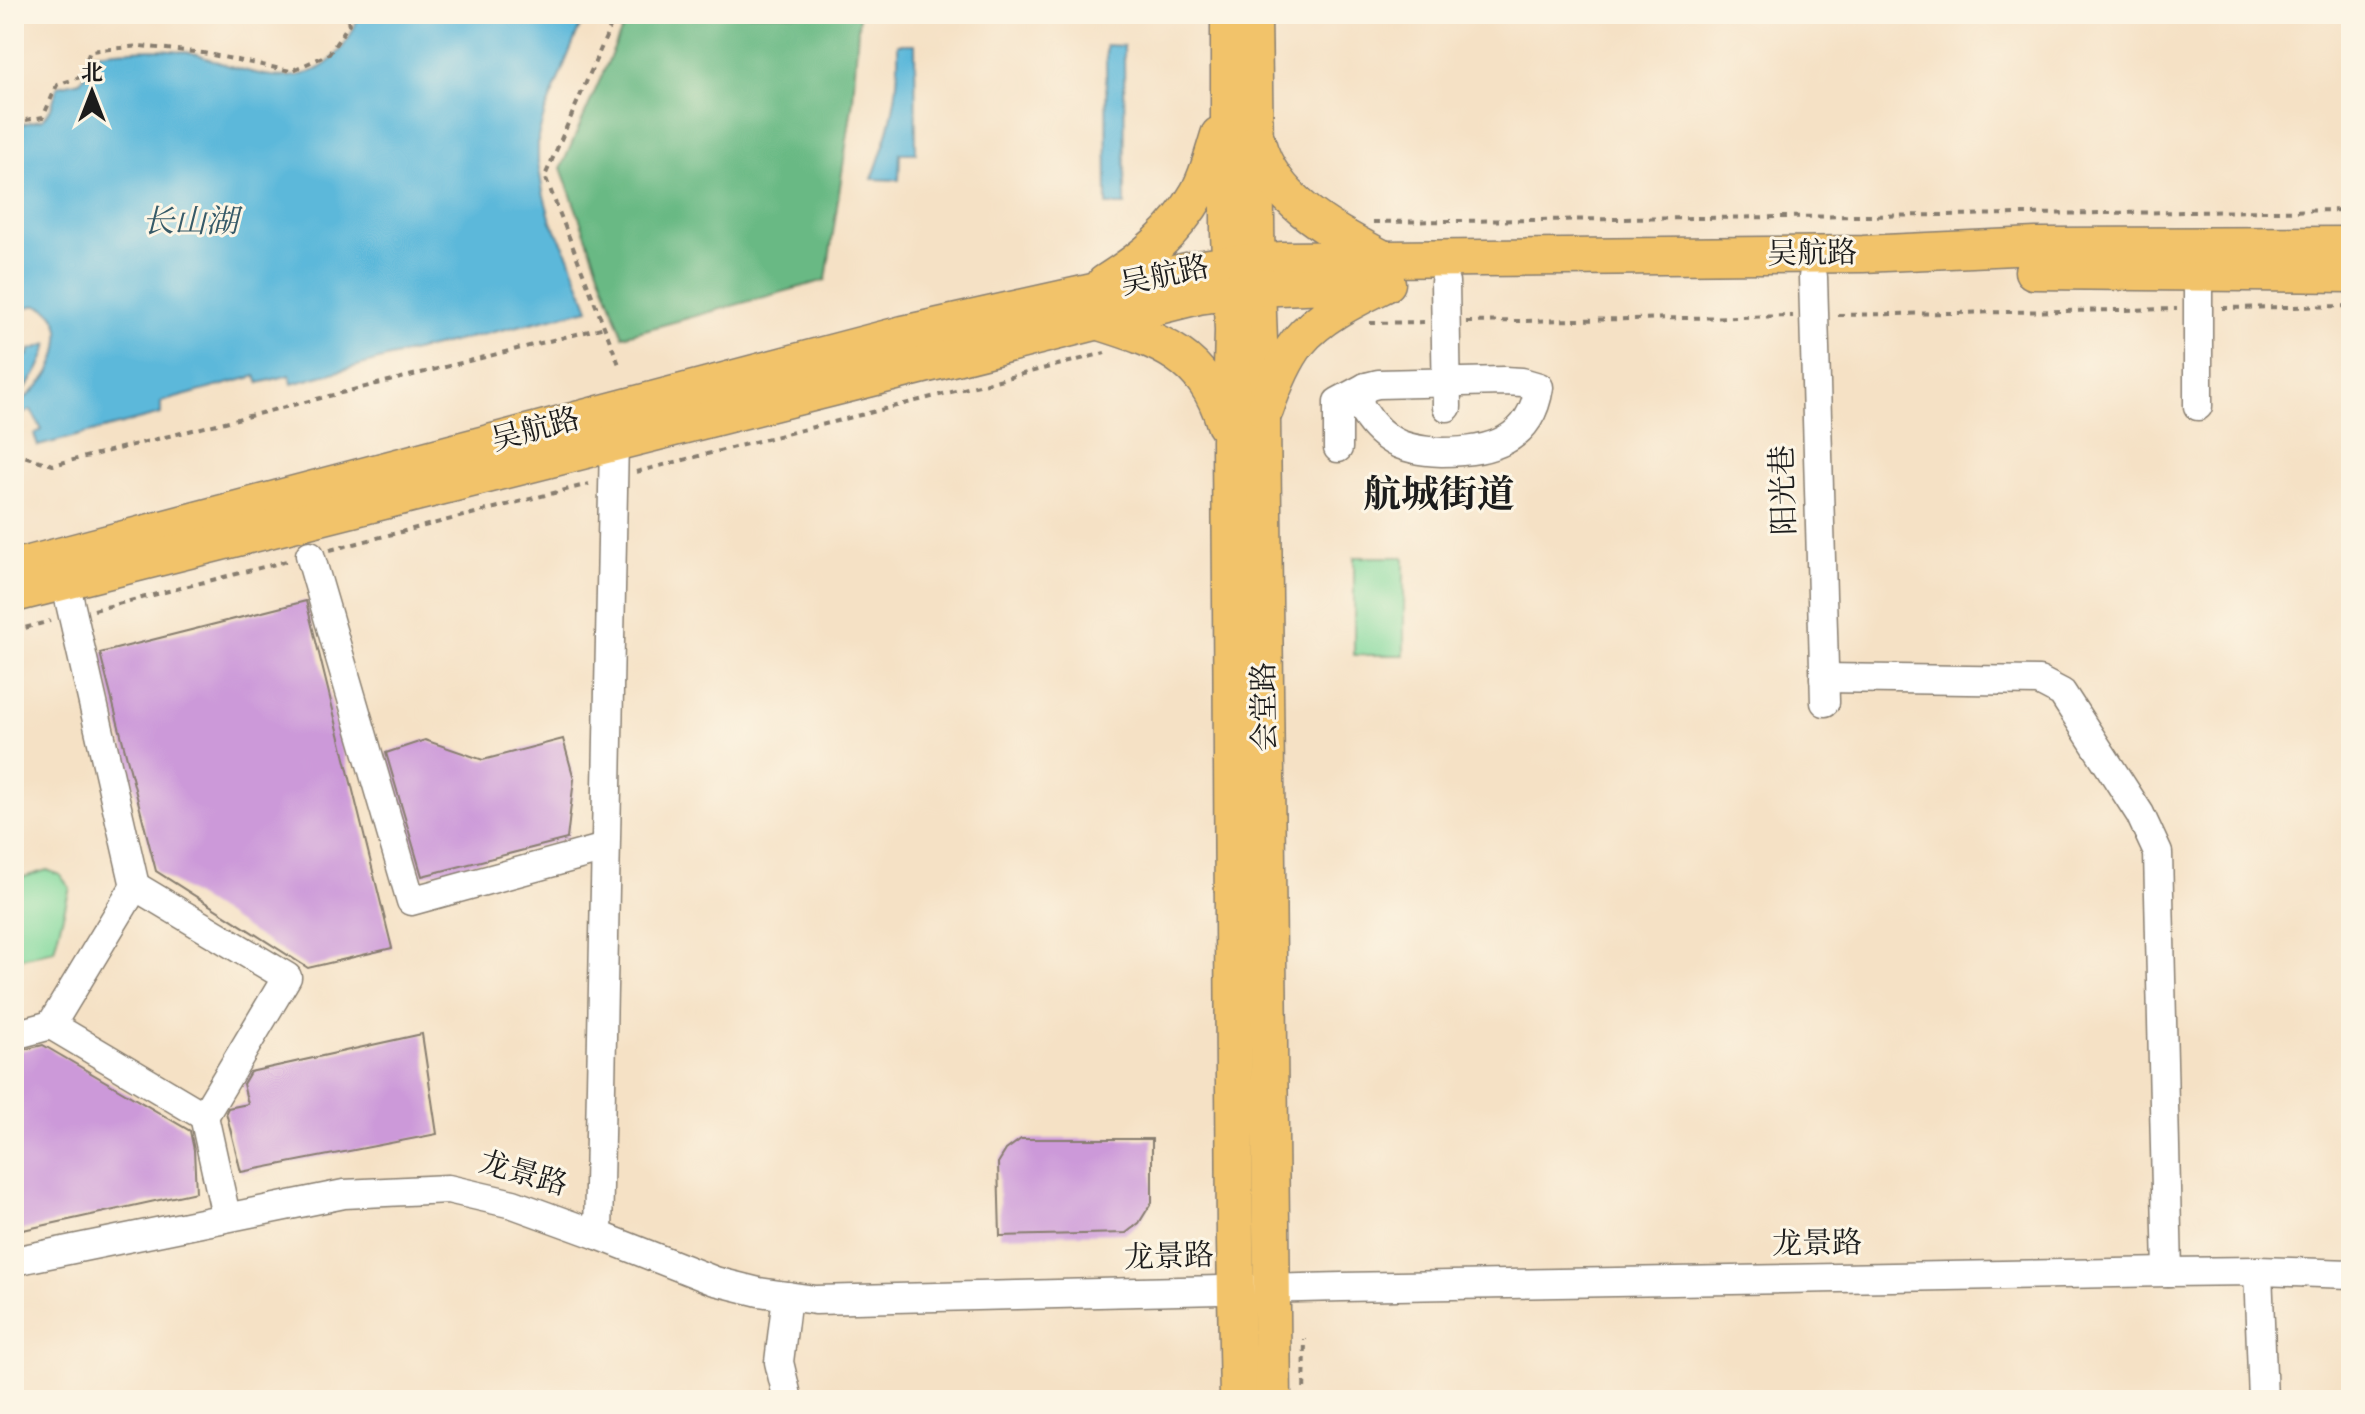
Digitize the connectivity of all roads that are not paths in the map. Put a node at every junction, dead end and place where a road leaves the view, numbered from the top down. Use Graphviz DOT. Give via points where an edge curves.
graph roads {
  1 [pos="1229,14"];
  2 [pos="1253,14"];
  3 [pos="1228,98"];
  4 [pos="1254,124"];
  5 [pos="2351,245"];
  6 [pos="1386,271"];
  7 [pos="2198,272"];
  8 [pos="2351,274"];
  9 [pos="1244,276"];
  10 [pos="1813,277"];
  11 [pos="1445,282"];
  12 [pos="1094,307"];
  13 [pos="1366,387"];
  14 [pos="1447,395"];
  15 [pos="2198,406"];
  16 [pos="1262,419"];
  17 [pos="614,441"];
  18 [pos="1230,441"];
  19 [pos="1338,448"];
  20 [pos="310,555"];
  21 [pos="14,568"];
  22 [pos="65,581"];
  23 [pos="14,594"];
  24 [pos="605,848"];
  25 [pos="135,886"];
  26 [pos="51,1025"];
  27 [pos="14,1035"];
  28 [pos="204,1116"];
  29 [pos="226,1216"];
  30 [pos="598,1235"];
  31 [pos="14,1261"];
  32 [pos="2258,1271"];
  33 [pos="2168,1272"];
  34 [pos="2351,1274"];
  35 [pos="1237,1289"];
  36 [pos="1272,1289"];
  37 [pos="787,1296"];
  38 [pos="788,1400"];
  39 [pos="1238,1400"];
  40 [pos="1273,1400"];
  41 [pos="2263,1400"];
  1 -- 3 [label="main road, 会堂路"];
  2 -- 4 [label="main road, 会堂路"];
  3 -- 9 [label="main road, 会堂路"];
  3 -- 12 [label="main road" via="1199,192 1169,235"];
  4 -- 6 [label="main road" via="1265,163 1297,205"];
  4 -- 9 [label="main road, 会堂路"];
  5 -- 6 [label="main road, 吴航路" via="2036,246"];
  6 -- 9 [label="main road, 吴航路"];
  6 -- 11 [label="main road, 吴航路"];
  6 -- 16 [label="main road" via="1299,341"];
  7 -- 8 [label="main road, 吴航路"];
  7 -- 10 [label="main road, 吴航路"];
  7 -- 15 [label="street"];
  9 -- 12 [label="main road, 吴航路" via="1198,296"];
  9 -- 16 [label="main road, 会堂路"];
  9 -- 18 [label="main road, 会堂路" via="1233,331"];
  10 -- 11 [label="main road, 吴航路"];
  10 -- 33 [label="street, 阳光巷" via="1824,690 2039,681 2062,693 2140,814 2158,853"];
  11 -- 14 [label="street"];
  12 -- 17 [label="main road, 吴航路"];
  12 -- 18 [label="main road" via="1195,368 1211,386"];
  12 -- 21 [label="main road, 吴航路" via="903,334"];
  13 -- 14 [label="street" via="1378,384"];
  13 -- 14 [label="street" via="1357,400 1388,439 1421,450 1470,452 1521,429 1534,412 1539,387 1504,381"];
  13 -- 19 [label="street" via="1338,402"];
  16 -- 36 [label="main road, 会堂路"];
  17 -- 22 [label="main road, 吴航路"];
  17 -- 24 [label="street"];
  18 -- 35 [label="main road, 会堂路"];
  20 -- 24 [label="street" via="411,901"];
  22 -- 23 [label="main road, 吴航路"];
  22 -- 25 [label="street"];
  24 -- 30 [label="street"];
  25 -- 26 [label="street"];
  25 -- 28 [label="street" via="287,977"];
  26 -- 27 [label="street"];
  26 -- 28 [label="street"];
  28 -- 29 [label="street"];
  29 -- 30 [label="street, 龙景路" via="344,1194 448,1189 513,1204"];
  29 -- 31 [label="street, 龙景路"];
  30 -- 37 [label="street, 龙景路" via="715,1281"];
  32 -- 33 [label="street, 龙景路"];
  32 -- 34 [label="street, 龙景路"];
  32 -- 41 [label="street"];
  33 -- 36 [label="street, 龙景路"];
  35 -- 36 [label="street, 龙景路"];
  35 -- 37 [label="street, 龙景路" via="815,1300"];
  35 -- 39 [label="main road, 会堂路"];
  36 -- 40 [label="main road, 会堂路"];
  37 -- 38 [label="street" via="779,1362"];
}
